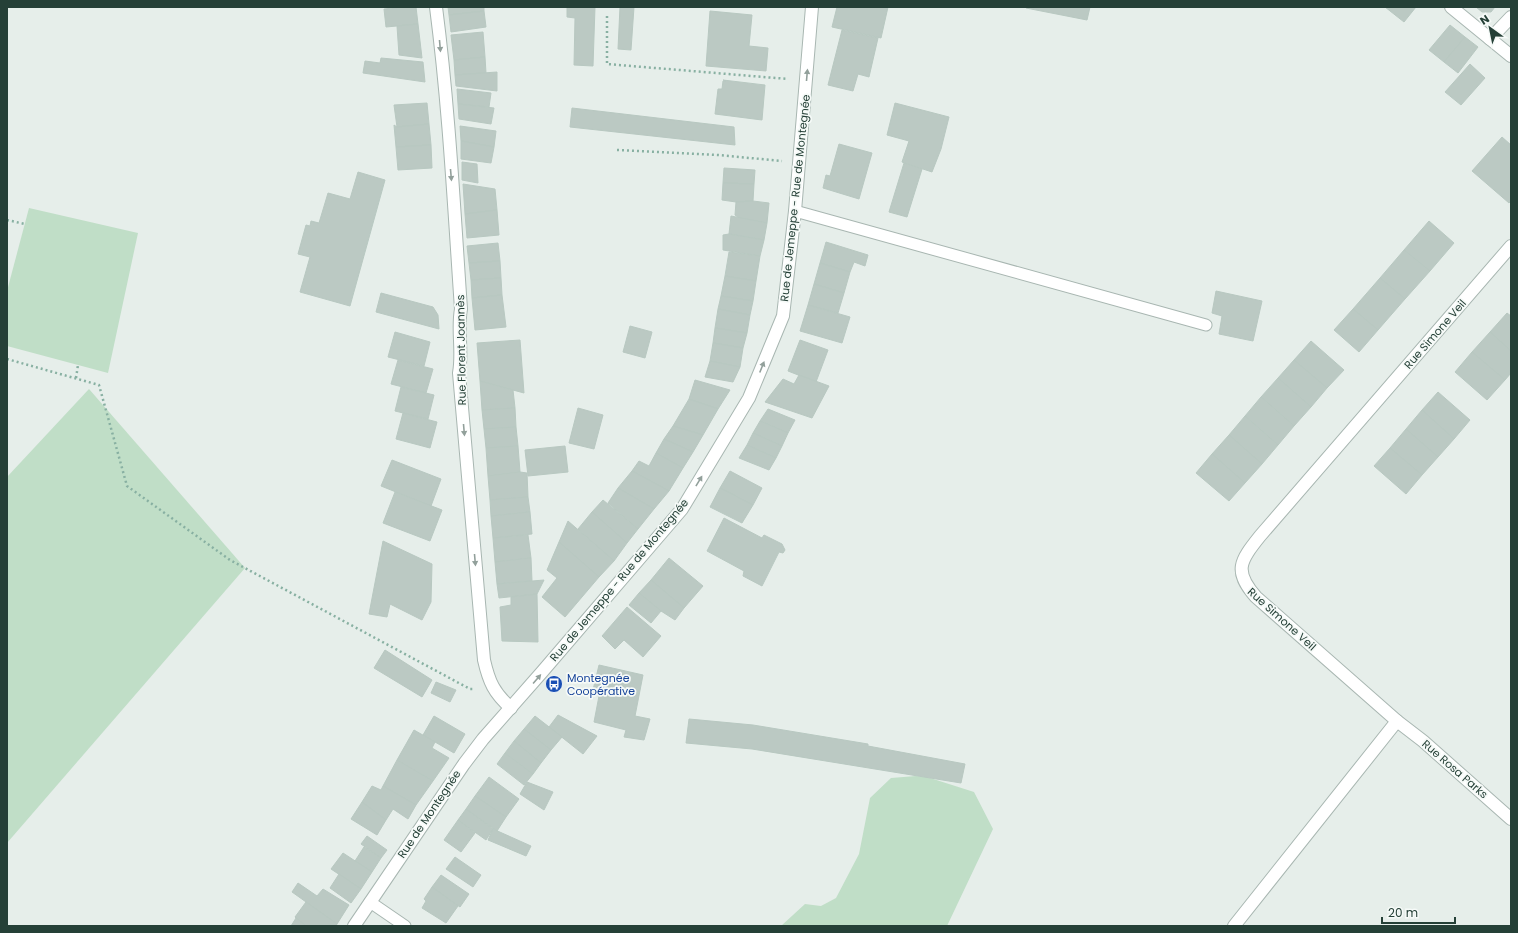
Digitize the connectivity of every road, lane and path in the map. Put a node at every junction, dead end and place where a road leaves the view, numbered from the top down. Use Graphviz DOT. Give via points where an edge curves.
graph roads {
  1 [pos="436,7"];
  2 [pos="812,7"];
  3 [pos="1451,7"];
  4 [pos="608,16"];
  5 [pos="1511,17"];
  6 [pos="1490,39"];
  7 [pos="1511,56"];
  8 [pos="806,80"];
  9 [pos="617,150"];
  10 [pos="800,162"];
  11 [pos="795,211"];
  12 [pos="7,220"];
  13 [pos="25,224"];
  14 [pos="1511,246"];
  15 [pos="1206,325"];
  16 [pos="7,358"];
  17 [pos="78,365"];
  18 [pos="76,378"];
  19 [pos="490,683"];
  20 [pos="511,708"];
  21 [pos="1397,720"];
  22 [pos="1511,819"];
  23 [pos="370,902"];
  24 [pos="354,926"];
  25 [pos="405,926"];
  26 [pos="1234,926"];
  1 -- 19 [label="street, Rue Florent Joannès, one-way" via="461,309 459,324 462,359 459,373 484,660"];
  8 -- 2 [label="street, Rue de Jemeppe - Rue de Montegnée, one-way"];
  3 -- 6 [label="street"];
  4 -- 8 [label="path" via="607,64"];
  5 -- 6 [label="street"];
  6 -- 7 [label="street"];
  8 -- 10 [label="street, Rue de Jemeppe - Rue de Montegnée"];
  9 -- 10 [label="path"];
  10 -- 11 [label="street, Rue de Jemeppe - Rue de Montegnée"];
  11 -- 15 [label="lane"];
  20 -- 11 [label="street, Rue de Jemeppe - Rue de Montegnée, one-way" via="682,509 749,398 783,316"];
  12 -- 13 [label="path"];
  14 -- 21 [label="street, Rue Simone Veil" via="1260,536 1242,562 1241,572 1246,586 1256,597"];
  16 -- 18 [label="path"];
  17 -- 18 [label="path"];
  18 -- 19 [label="path" via="99,385 127,486 230,560 470,689 476,690"];
  19 -- 20 [label="street, Rue Florent Joannès"];
  20 -- 23 [label="street, Rue de Montegnée" via="464,764"];
  21 -- 22 [label="street, Rue Rosa Parks"];
  21 -- 26 [label="street"];
  23 -- 24 [label="street, Rue de Montegnée"];
  23 -- 25 [label="lane"];
}
